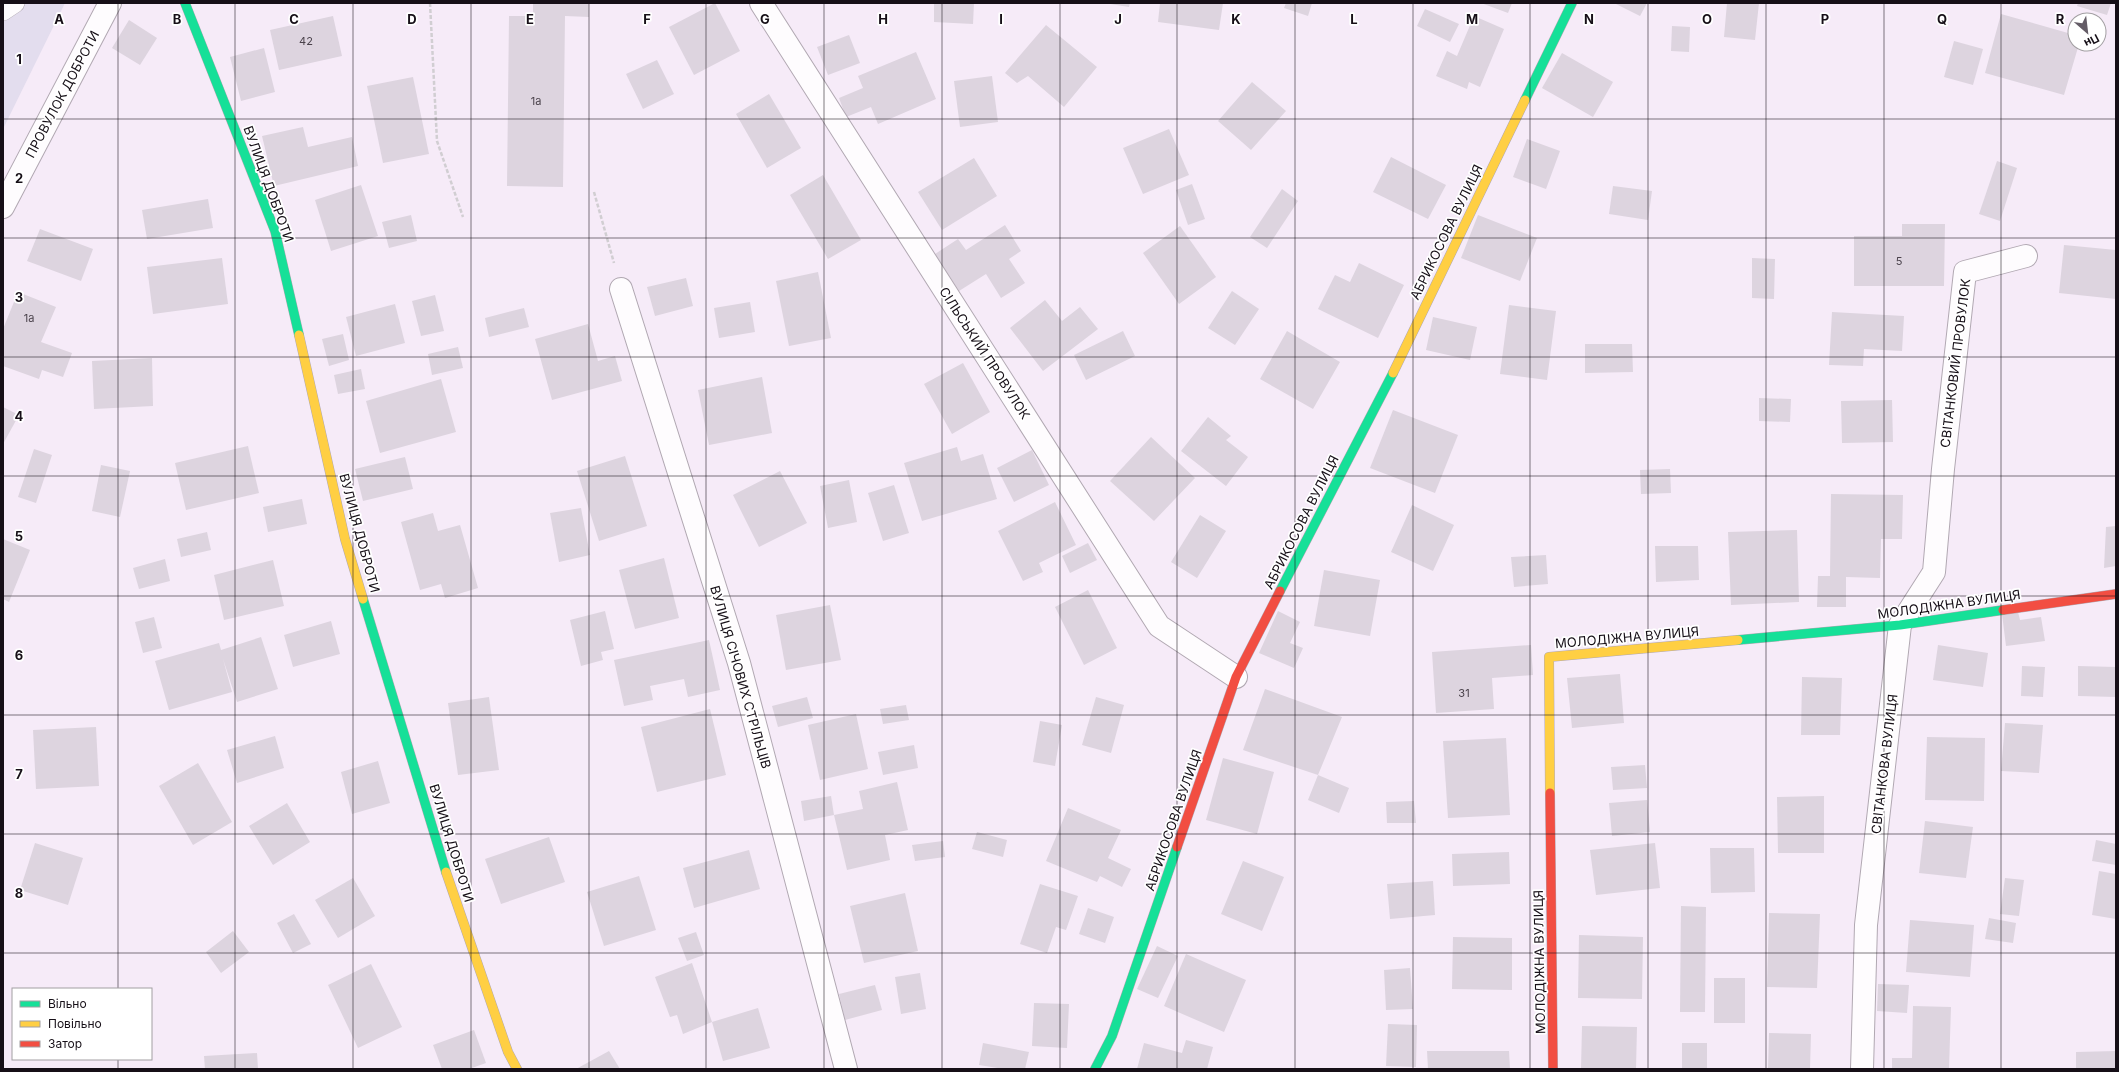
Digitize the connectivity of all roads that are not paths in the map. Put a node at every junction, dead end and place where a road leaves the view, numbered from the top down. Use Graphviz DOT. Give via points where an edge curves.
graph roads {
  1 [pos="15,3"];
  2 [pos="110,3"];
  3 [pos="184,3"];
  4 [pos="761,3"];
  5 [pos="1572,3"];
  6 [pos="3,10"];
  7 [pos="3,207"];
  8 [pos="2026,256"];
  9 [pos="622,289"];
  10 [pos="1943,469"];
  11 [pos="2116,594"];
  12 [pos="1900,625"];
  13 [pos="1236,677"];
  14 [pos="517,1069"];
  15 [pos="846,1069"];
  16 [pos="1095,1069"];
  17 [pos="1553,1069"];
  18 [pos="1862,1069"];
  1 -- 6 [label="lane"];
  2 -- 7 [label="street, ПРОВУЛОК ДОБРОТИ"];
  3 -- 14 [label="street, ВУЛИЦЯ ДОБРОТИ" via="275,231 345,539 458,907 508,1052"];
  4 -- 13 [label="street, СІЛЬСЬКИЙ ПРОВУЛОК" via="1159,626"];
  5 -- 13 [label="street, АБРИКОСОВА ВУЛИЦЯ" via="1391,376"];
  8 -- 10 [label="street, СВІТАНКОВИЙ ПРОВУЛОК" via="1965,272"];
  9 -- 15 [label="street, ВУЛИЦЯ СІЧОВИХ СТРІЛЬЦІВ" via="739,663"];
  10 -- 12 [label="street, СВІТАНКОВА ВУЛИЦЯ" via="1934,572"];
  11 -- 12 [label="street, МОЛОДІЖНА ВУЛИЦЯ"];
  12 -- 17 [label="street, МОЛОДІЖНА ВУЛИЦЯ" via="1549,657"];
  12 -- 18 [label="street, СВІТАНКОВА ВУЛИЦЯ" via="1866,925"];
  13 -- 16 [label="street, АБРИКОСОВА ВУЛИЦЯ" via="1112,1036"];
}
